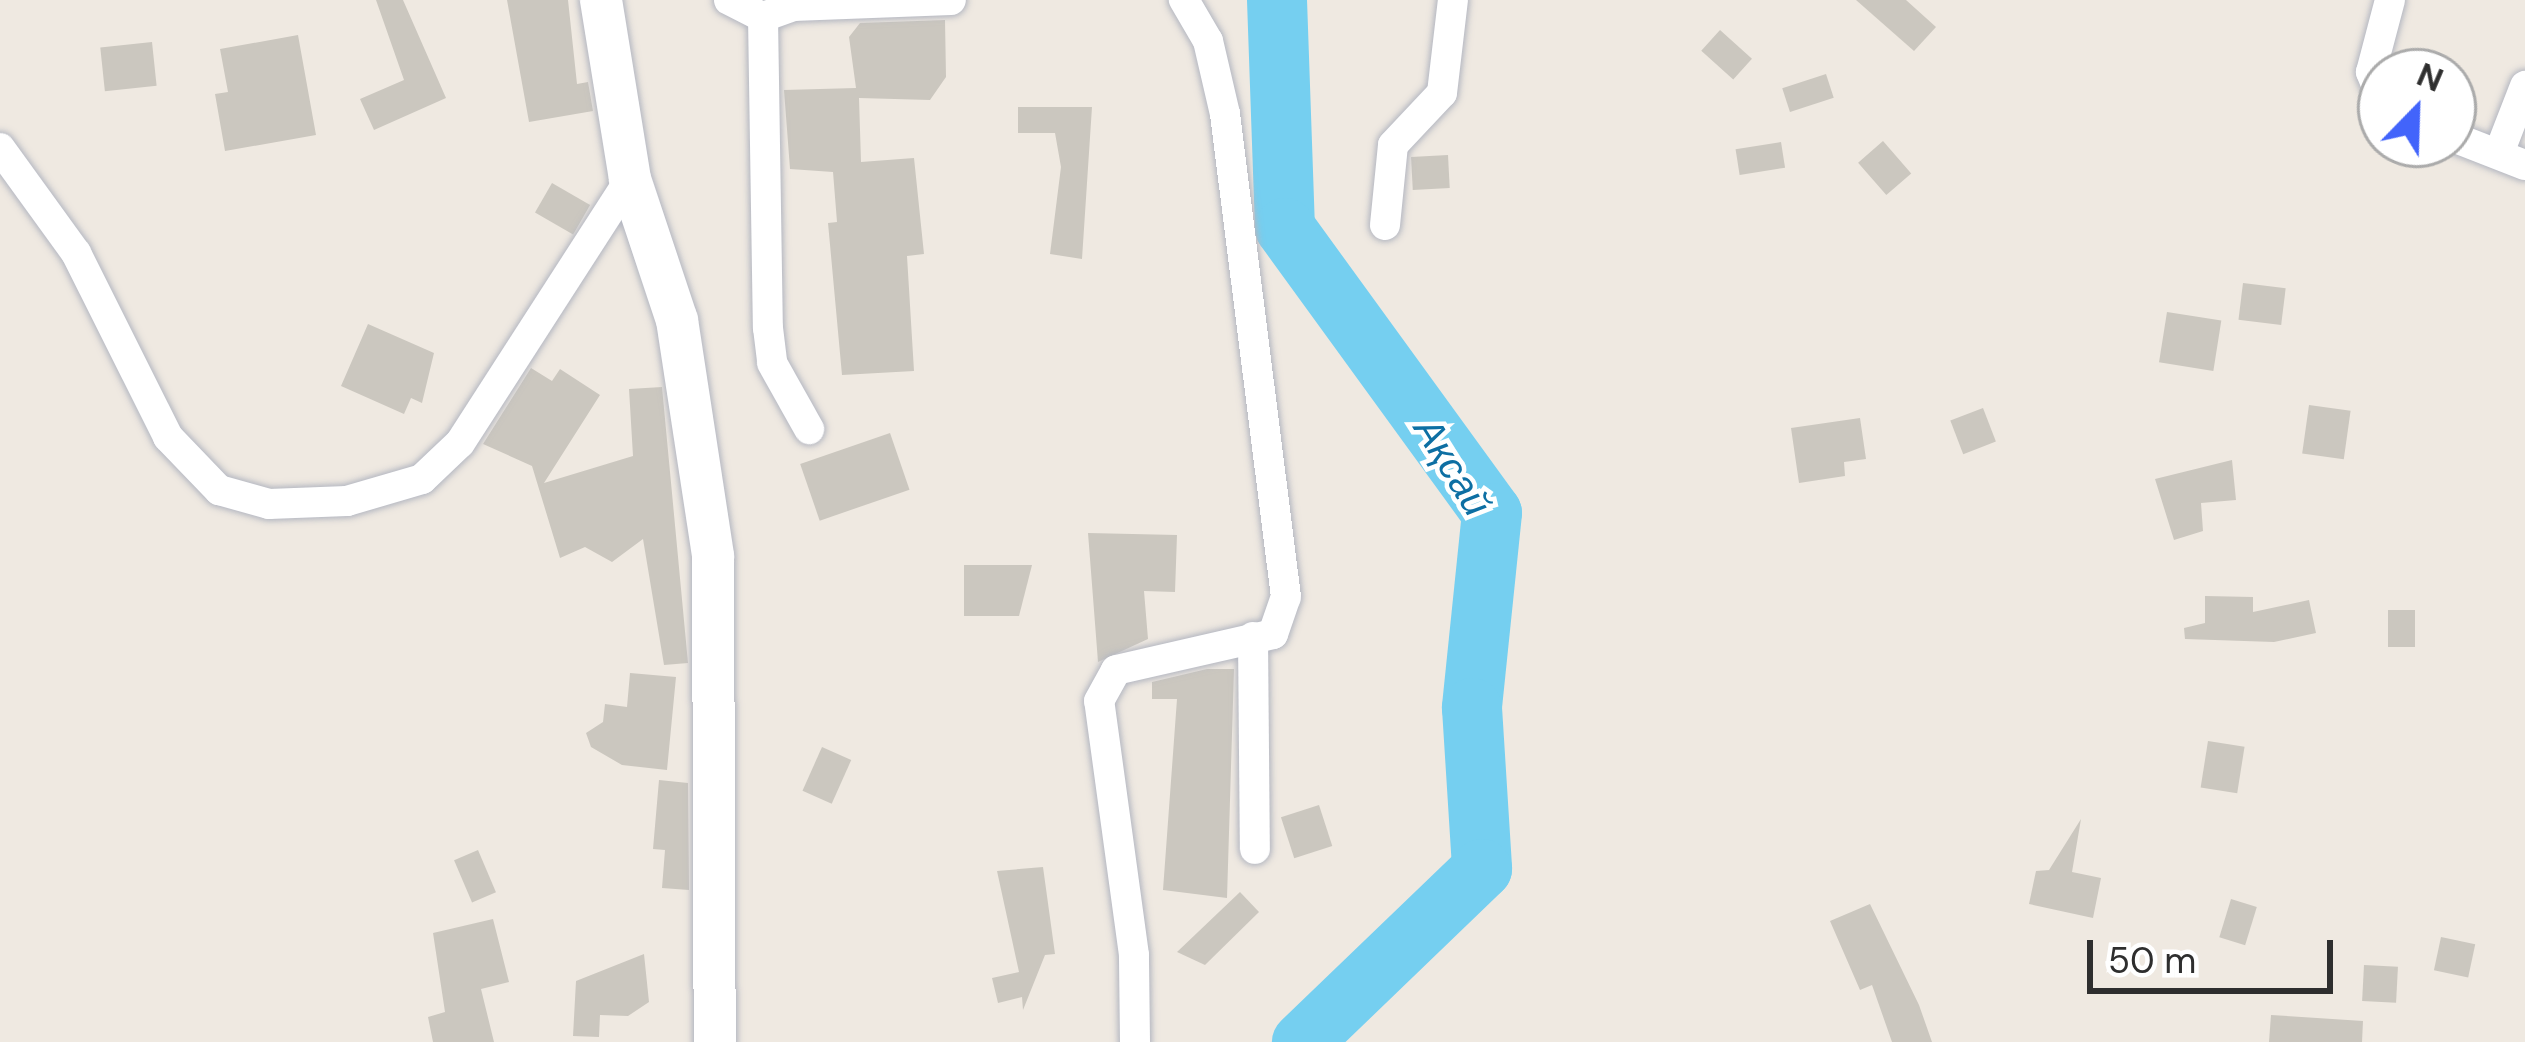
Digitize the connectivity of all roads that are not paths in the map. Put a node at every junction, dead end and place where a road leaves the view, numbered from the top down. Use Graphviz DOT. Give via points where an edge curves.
graph roads {
  1 [pos="601,0"];
  2 [pos="729,0"];
  3 [pos="951,0"];
  4 [pos="1184,0"];
  5 [pos="1453,0"];
  6 [pos="2390,0"];
  7 [pos="764,17"];
  8 [pos="2377,48"];
  9 [pos="2525,86"];
  10 [pos="2477,146"];
  11 [pos="0,148"];
  12 [pos="2512,159"];
  13 [pos="630,179"];
  14 [pos="1385,225"];
  15 [pos="809,429"];
  16 [pos="1253,638"];
  17 [pos="1255,849"];
  18 [pos="715,1042"];
  19 [pos="1135,1042"];
  1 -- 13 [label="street"];
  2 -- 7 [label="street"];
  3 -- 7 [label="street" via="793,6"];
  4 -- 16 [label="street" via="1208,41 1225,114 1286,597 1273,634"];
  5 -- 14 [label="street" via="1442,93 1394,145"];
  6 -- 8 [label="street"];
  7 -- 15 [label="street" via="768,328 772,363"];
  9 -- 12 [label="street"];
  10 -- 12 [label="street"];
  11 -- 13 [label="street" via="76,253 168,437 219,490 269,504 347,501 422,479 460,443"];
  13 -- 18 [label="street" via="666,265 713,556"];
  16 -- 17 [label="street"];
  16 -- 19 [label="street" via="1116,670 1100,701 1134,955"];
}
